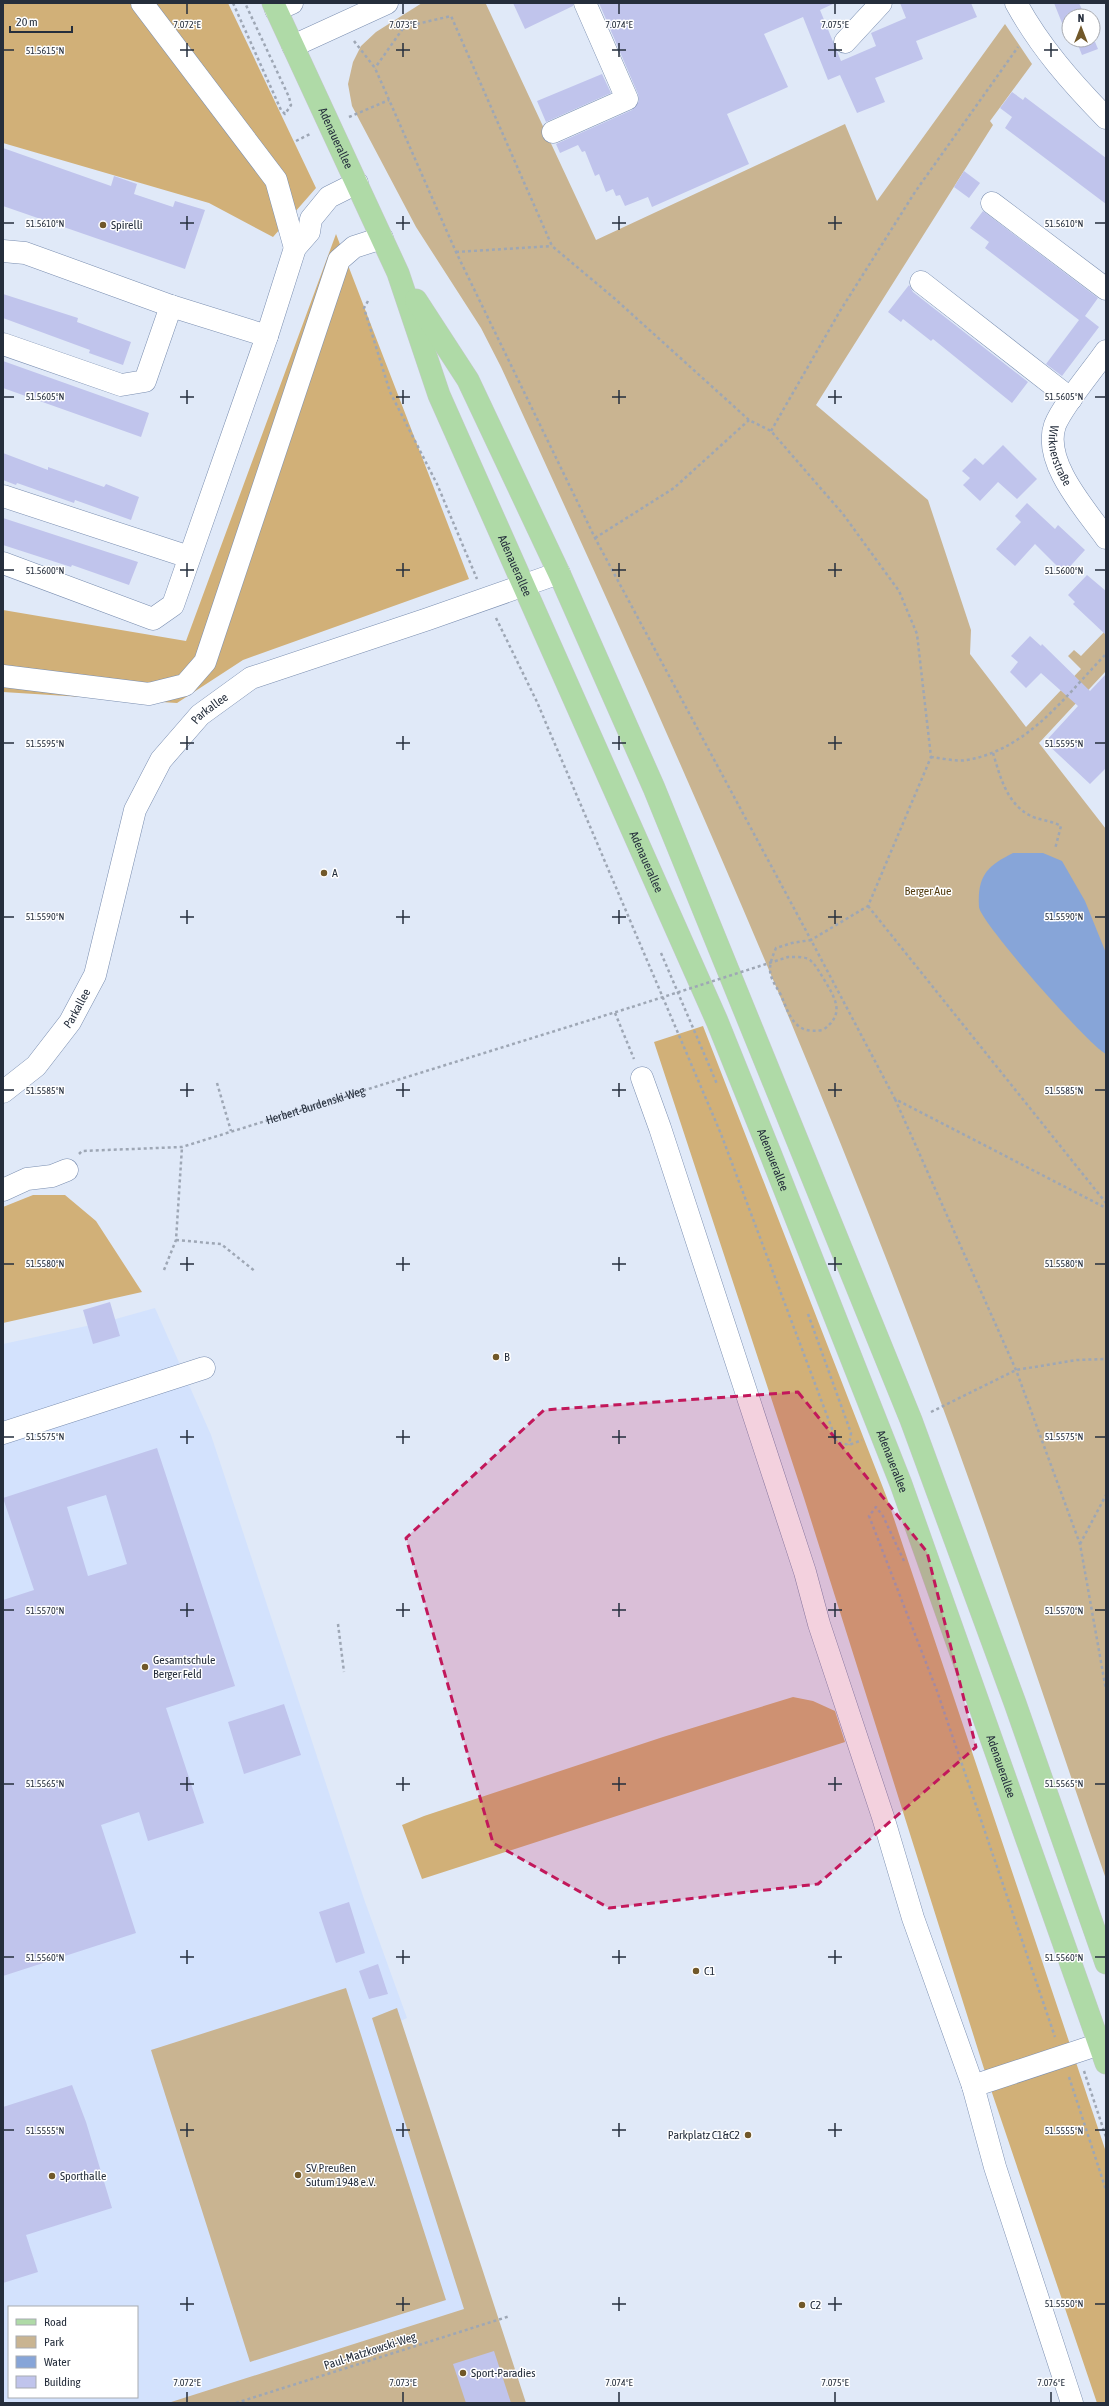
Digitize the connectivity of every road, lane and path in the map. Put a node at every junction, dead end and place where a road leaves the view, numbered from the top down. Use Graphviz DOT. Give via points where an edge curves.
graph roads {
  1 [pos="142,3"];
  2 [pos="233,3"];
  3 [pos="245,3"];
  4 [pos="387,3"];
  5 [pos="585,3"];
  6 [pos="881,3"];
  7 [pos="1016,3"];
  8 [pos="280,5"];
  9 [pos="1031,30"];
  10 [pos="845,42"];
  11 [pos="293,46"];
  12 [pos="389,100"];
  13 [pos="348,117"];
  14 [pos="1106,118"];
  15 [pos="553,132"];
  16 [pos="311,134"];
  17 [pos="296,140"];
  18 [pos="357,183"];
  19 [pos="992,203"];
  20 [pos="382,238"];
  21 [pos="552,246"];
  22 [pos="295,248"];
  23 [pos="3,251"];
  24 [pos="456,252"];
  25 [pos="398,273"];
  26 [pos="921,282"];
  27 [pos="1106,289"];
  28 [pos="368,301"];
  29 [pos="171,306"];
  30 [pos="266,336"];
  31 [pos="3,344"];
  32 [pos="1106,351"];
  33 [pos="1071,399"];
  34 [pos="749,420"];
  35 [pos="771,431"];
  36 [pos="3,496"];
  37 [pos="595,538"];
  38 [pos="1106,538"];
  39 [pos="189,557"];
  40 [pos="3,564"];
  41 [pos="559,573"];
  42 [pos="524,584"];
  43 [pos="486,599"];
  44 [pos="1106,654"];
  45 [pos="3,676"];
  46 [pos="992,753"];
  47 [pos="931,757"];
  48 [pos="1055,849"];
  49 [pos="868,906"];
  50 [pos="811,940"];
  51 [pos="660,950"];
  52 [pos="615,1013"];
  53 [pos="642,1078"];
  54 [pos="217,1083"];
  55 [pos="718,1087"];
  56 [pos="3,1092"];
  57 [pos="895,1099"];
  58 [pos="231,1131"];
  59 [pos="182,1147"];
  60 [pos="67,1170"];
  61 [pos="3,1190"];
  62 [pos="1106,1203"];
  63 [pos="1106,1208"];
  64 [pos="176,1240"];
  65 [pos="164,1270"];
  66 [pos="256,1272"];
  67 [pos="807,1309"];
  68 [pos="1106,1359"];
  69 [pos="204,1368"];
  70 [pos="1016,1370"];
  71 [pos="911,1420"];
  72 [pos="3,1432"];
  73 [pos="880,1432"];
  74 [pos="849,1445"];
  75 [pos="1106,1495"];
  76 [pos="876,1507"];
  77 [pos="1080,1544"];
  78 [pos="338,1624"];
  79 [pos="344,1672"];
  80 [pos="1106,1690"];
  81 [pos="1106,1963"];
  82 [pos="1104,2050"];
  83 [pos="1062,2056"];
  84 [pos="973,2086"];
  85 [pos="1106,2190"];
  86 [pos="510,2316"];
  87 [pos="236,2403"];
  88 [pos="1072,2403"];
  1 -- 22 [label="street" via="276,180"];
  2 -- 3 [label="path" via="285,114 291,105 289,97"];
  4 -- 11 [label="street"];
  5 -- 15 [label="street" via="628,99"];
  6 -- 10 [label="street"];
  7 -- 9 [label="street"];
  8 -- 11 [label="main road, Adenauerallee"];
  9 -- 14 [label="street" via="1059,68"];
  9 -- 35 [label="path" via="915,192 840,311"];
  11 -- 18 [label="main road, Adenauerallee"];
  12 -- 13 [label="path"];
  12 -- 21 [label="path" via="375,68 404,27 451,16"];
  12 -- 24 [label="path"];
  16 -- 17 [label="path"];
  18 -- 20 [label="main road, Adenauerallee"];
  18 -- 22 [label="street" via="329,197 311,219 309,232"];
  19 -- 27 [label="street"];
  20 -- 25 [label="main road, Adenauerallee"];
  20 -- 45 [label="street" via="354,247 339,260 205,662 186,685 148,694"];
  21 -- 24 [label="path"];
  21 -- 34 [label="path" via="614,298"];
  22 -- 30 [label="street"];
  23 -- 29 [label="street" via="25,253"];
  24 -- 37 [label="path"];
  25 -- 41 [label="main road, Adenauerallee" via="468,380"];
  25 -- 42 [label="main road, Adenauerallee" via="439,395"];
  26 -- 33 [label="street"];
  28 -- 43 [label="path" via="364,308 390,392 438,484"];
  29 -- 30 [label="street"];
  29 -- 31 [label="street" via="145,381 121,385"];
  30 -- 39 [label="street"];
  32 -- 33 [label="street, Wirknerstraße"];
  33 -- 38 [label="street, Wirknerstraße" via="1055,425 1053,453 1062,476"];
  34 -- 35 [label="path"];
  34 -- 37 [label="path" via="674,488"];
  35 -- 47 [label="path" via="842,514 899,591 917,634"];
  36 -- 39 [label="street"];
  37 -- 50 [label="path"];
  39 -- 40 [label="street" via="172,606 153,619"];
  41 -- 42 [label="street, Parkallee"];
  41 -- 71 [label="main road, Adenauerallee" via="657,795"];
  42 -- 43 [label="street, Parkallee"];
  42 -- 73 [label="main road, Adenauerallee" via="716,1020"];
  43 -- 56 [label="street, Parkallee" via="251,678 200,715 162,760 135,810 95,975 70,1022 36,1066"];
  43 -- 74 [label="path" via="537,702 721,1134 837,1442"];
  44 -- 46 [label="path" via="1033,731 1006,748"];
  46 -- 47 [label="path" via="966,760"];
  46 -- 48 [label="path" via="1002,785 1014,804 1030,816 1049,819 1061,826"];
  47 -- 49 [label="path"];
  49 -- 50 [label="path"];
  49 -- 62 [label="path"];
  50 -- 52 [label="path, Herbert-Burdenski-Weg, bridge" via="792,942 776,948 769,964 770,976 798,1026 806,1031 823,1030 834,1019 834,997 817,968 809,959 799,956 788,957 632,1007"];
  50 -- 57 [label="path"];
  51 -- 55 [label="path"];
  52 -- 53 [label="path"];
  52 -- 58 [label="path, Herbert-Burdenski-Weg"];
  53 -- 84 [label="street" via="663,1135 805,1572 819,1624 883,1817 913,1918"];
  54 -- 58 [label="path"];
  57 -- 63 [label="path"];
  57 -- 70 [label="path"];
  58 -- 59 [label="path, Herbert-Burdenski-Weg"];
  59 -- 60 [label="path, Herbert-Burdenski-Weg" via="82,1151"];
  59 -- 64 [label="path"];
  60 -- 61 [label="street" via="52,1176 28,1179"];
  64 -- 65 [label="path"];
  64 -- 66 [label="path" via="221,1244"];
  67 -- 74 [label="path" via="851,1433"];
  68 -- 70 [label="path" via="1077,1360"];
  69 -- 72 [label="street"];
  70 -- 71 [label="path"];
  70 -- 77 [label="path"];
  71 -- 81 [label="main road, Adenauerallee" via="1015,1703"];
  73 -- 74 [label="path"];
  73 -- 82 [label="main road, Adenauerallee"];
  75 -- 77 [label="path"];
  76 -- 83 [label="path" via="869,1516 936,1691"];
  77 -- 80 [label="path"];
  78 -- 79 [label="path"];
  82 -- 83 [label="street"];
  83 -- 84 [label="street"];
  83 -- 85 [label="path"];
  84 -- 88 [label="street" via="995,2167"];
  86 -- 87 [label="path, Paul-Matzkowski-Weg"];
}
